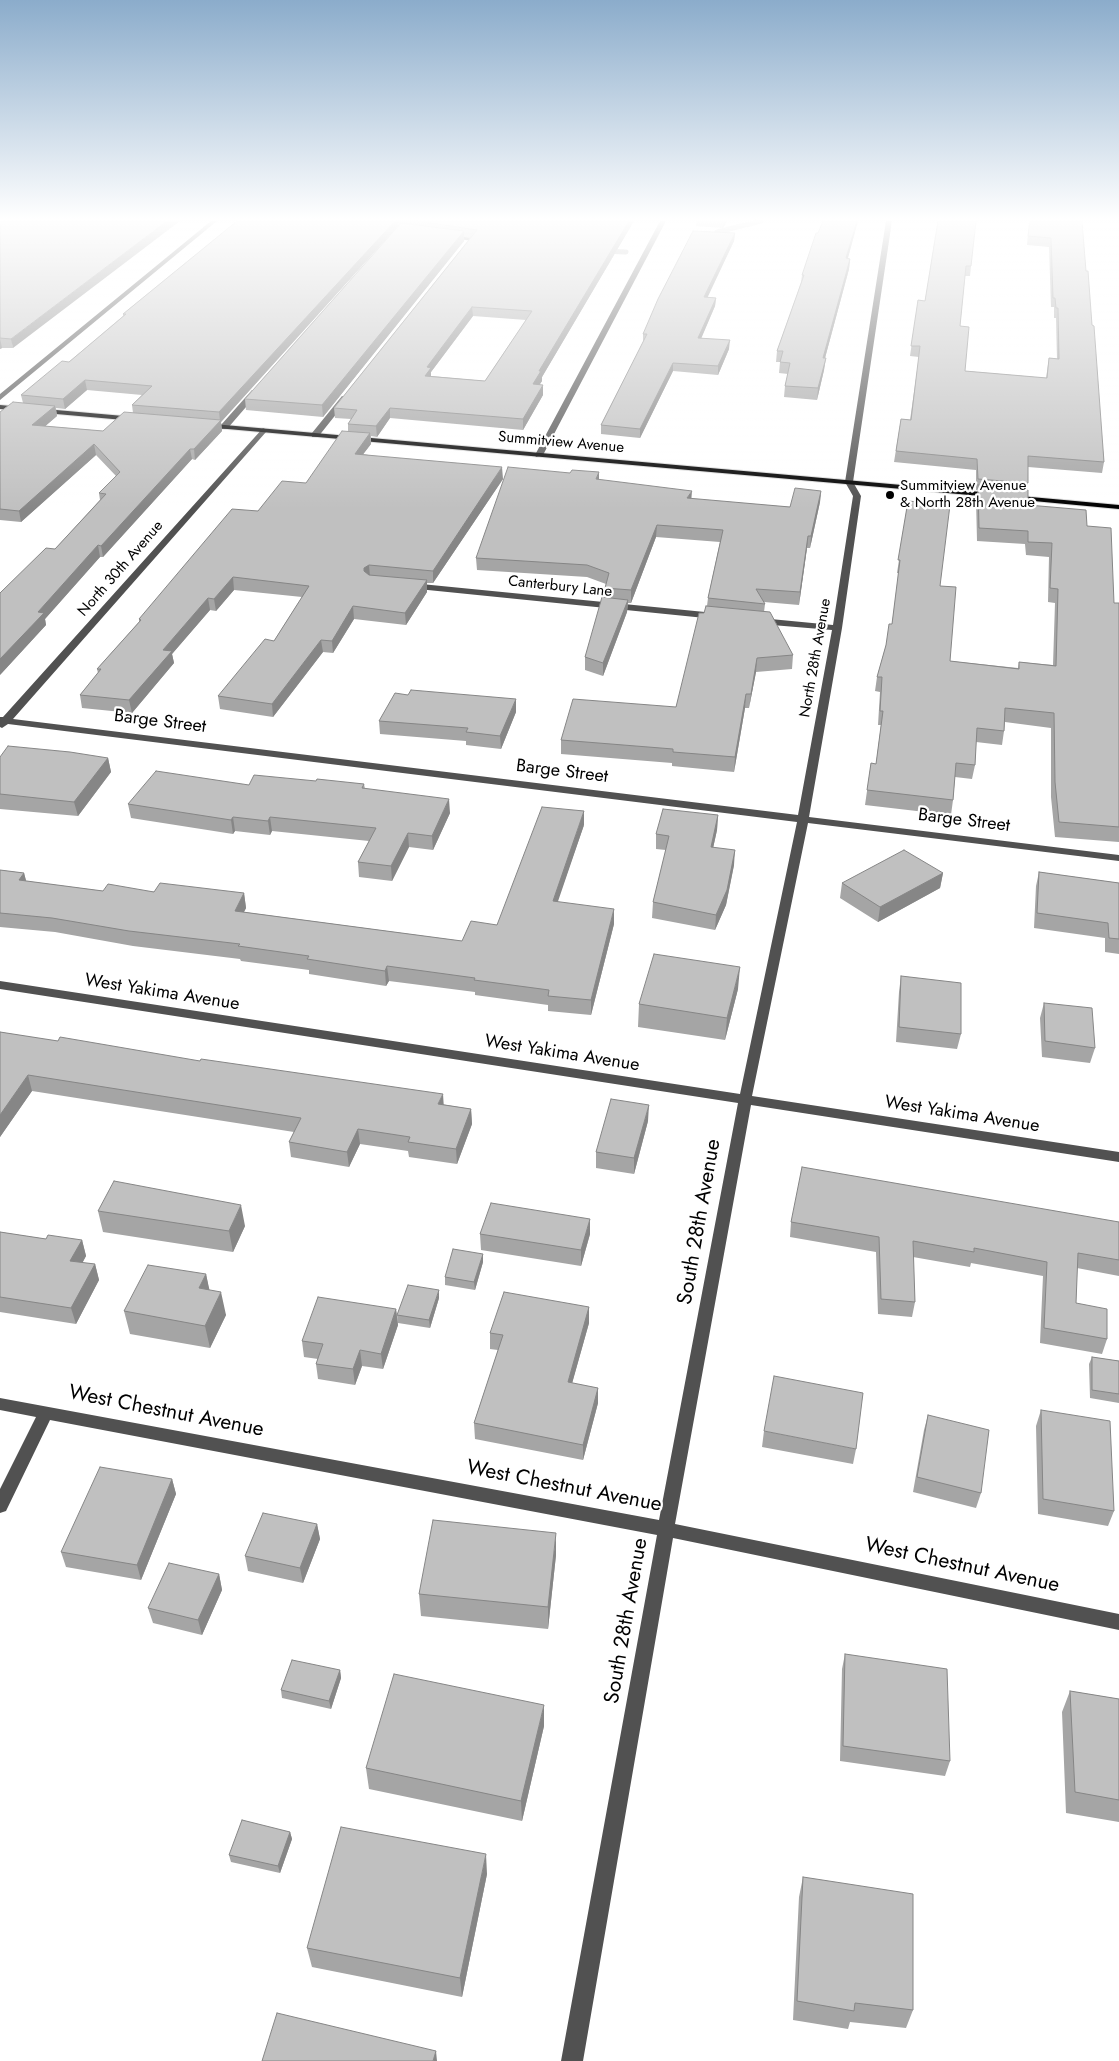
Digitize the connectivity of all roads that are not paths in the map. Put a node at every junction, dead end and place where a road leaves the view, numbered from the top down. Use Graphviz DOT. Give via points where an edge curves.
graph roads {
  1 [pos="97,317"];
  2 [pos="612,317"];
  3 [pos="874,317"];
  4 [pos="263,383"];
  5 [pos="351,389"];
  6 [pos="0,398"];
  7 [pos="0,406"];
  8 [pos="146,420"];
  9 [pos="195,424"];
  10 [pos="224,427"];
  11 [pos="262,430"];
  12 [pos="315,435"];
  13 [pos="539,455"];
  14 [pos="849,482"];
  15 [pos="1119,507"];
  16 [pos="400,585"];
  17 [pos="728,617"];
  18 [pos="748,619"];
  19 [pos="837,628"];
  20 [pos="2,723"];
  21 [pos="803,819"];
  22 [pos="1119,858"];
  23 [pos="0,985"];
  24 [pos="745,1100"];
  25 [pos="1119,1157"];
  26 [pos="0,1404"];
  27 [pos="46,1412"];
  28 [pos="0,1506"];
  29 [pos="666,1528"];
  30 [pos="1119,1622"];
  31 [pos="572,2061"];
  1 -- 6 [label="street"];
  2 -- 13 [label="street"];
  3 -- 14 [label="street, North 28th Avenue"];
  4 -- 10 [label="street"];
  5 -- 12 [label="street"];
  7 -- 8 [label="main road"];
  9 -- 10 [label="main road, Summitview Avenue"];
  10 -- 11 [label="main road, Summitview Avenue"];
  11 -- 12 [label="main road, Summitview Avenue"];
  11 -- 20 [label="street, North 30th Avenue"];
  12 -- 13 [label="main road, Summitview Avenue"];
  13 -- 14 [label="main road, Summitview Avenue"];
  14 -- 15 [label="main road, Summitview Avenue"];
  14 -- 19 [label="street, North 28th Avenue" via="858,496"];
  16 -- 17 [label="street, Canterbury Lane"];
  18 -- 19 [label="street"];
  19 -- 21 [label="street, North 28th Avenue"];
  20 -- 21 [label="street, Barge Street"];
  21 -- 22 [label="street, Barge Street"];
  21 -- 24 [label="street, North 28th Avenue"];
  23 -- 24 [label="street, West Yakima Avenue"];
  24 -- 25 [label="street, West Yakima Avenue"];
  24 -- 29 [label="street, South 28th Avenue"];
  26 -- 27 [label="street, West Chestnut Avenue"];
  27 -- 28 [label="street"];
  27 -- 29 [label="street, West Chestnut Avenue"];
  29 -- 30 [label="street, West Chestnut Avenue"];
  29 -- 31 [label="street, South 28th Avenue"];
}
